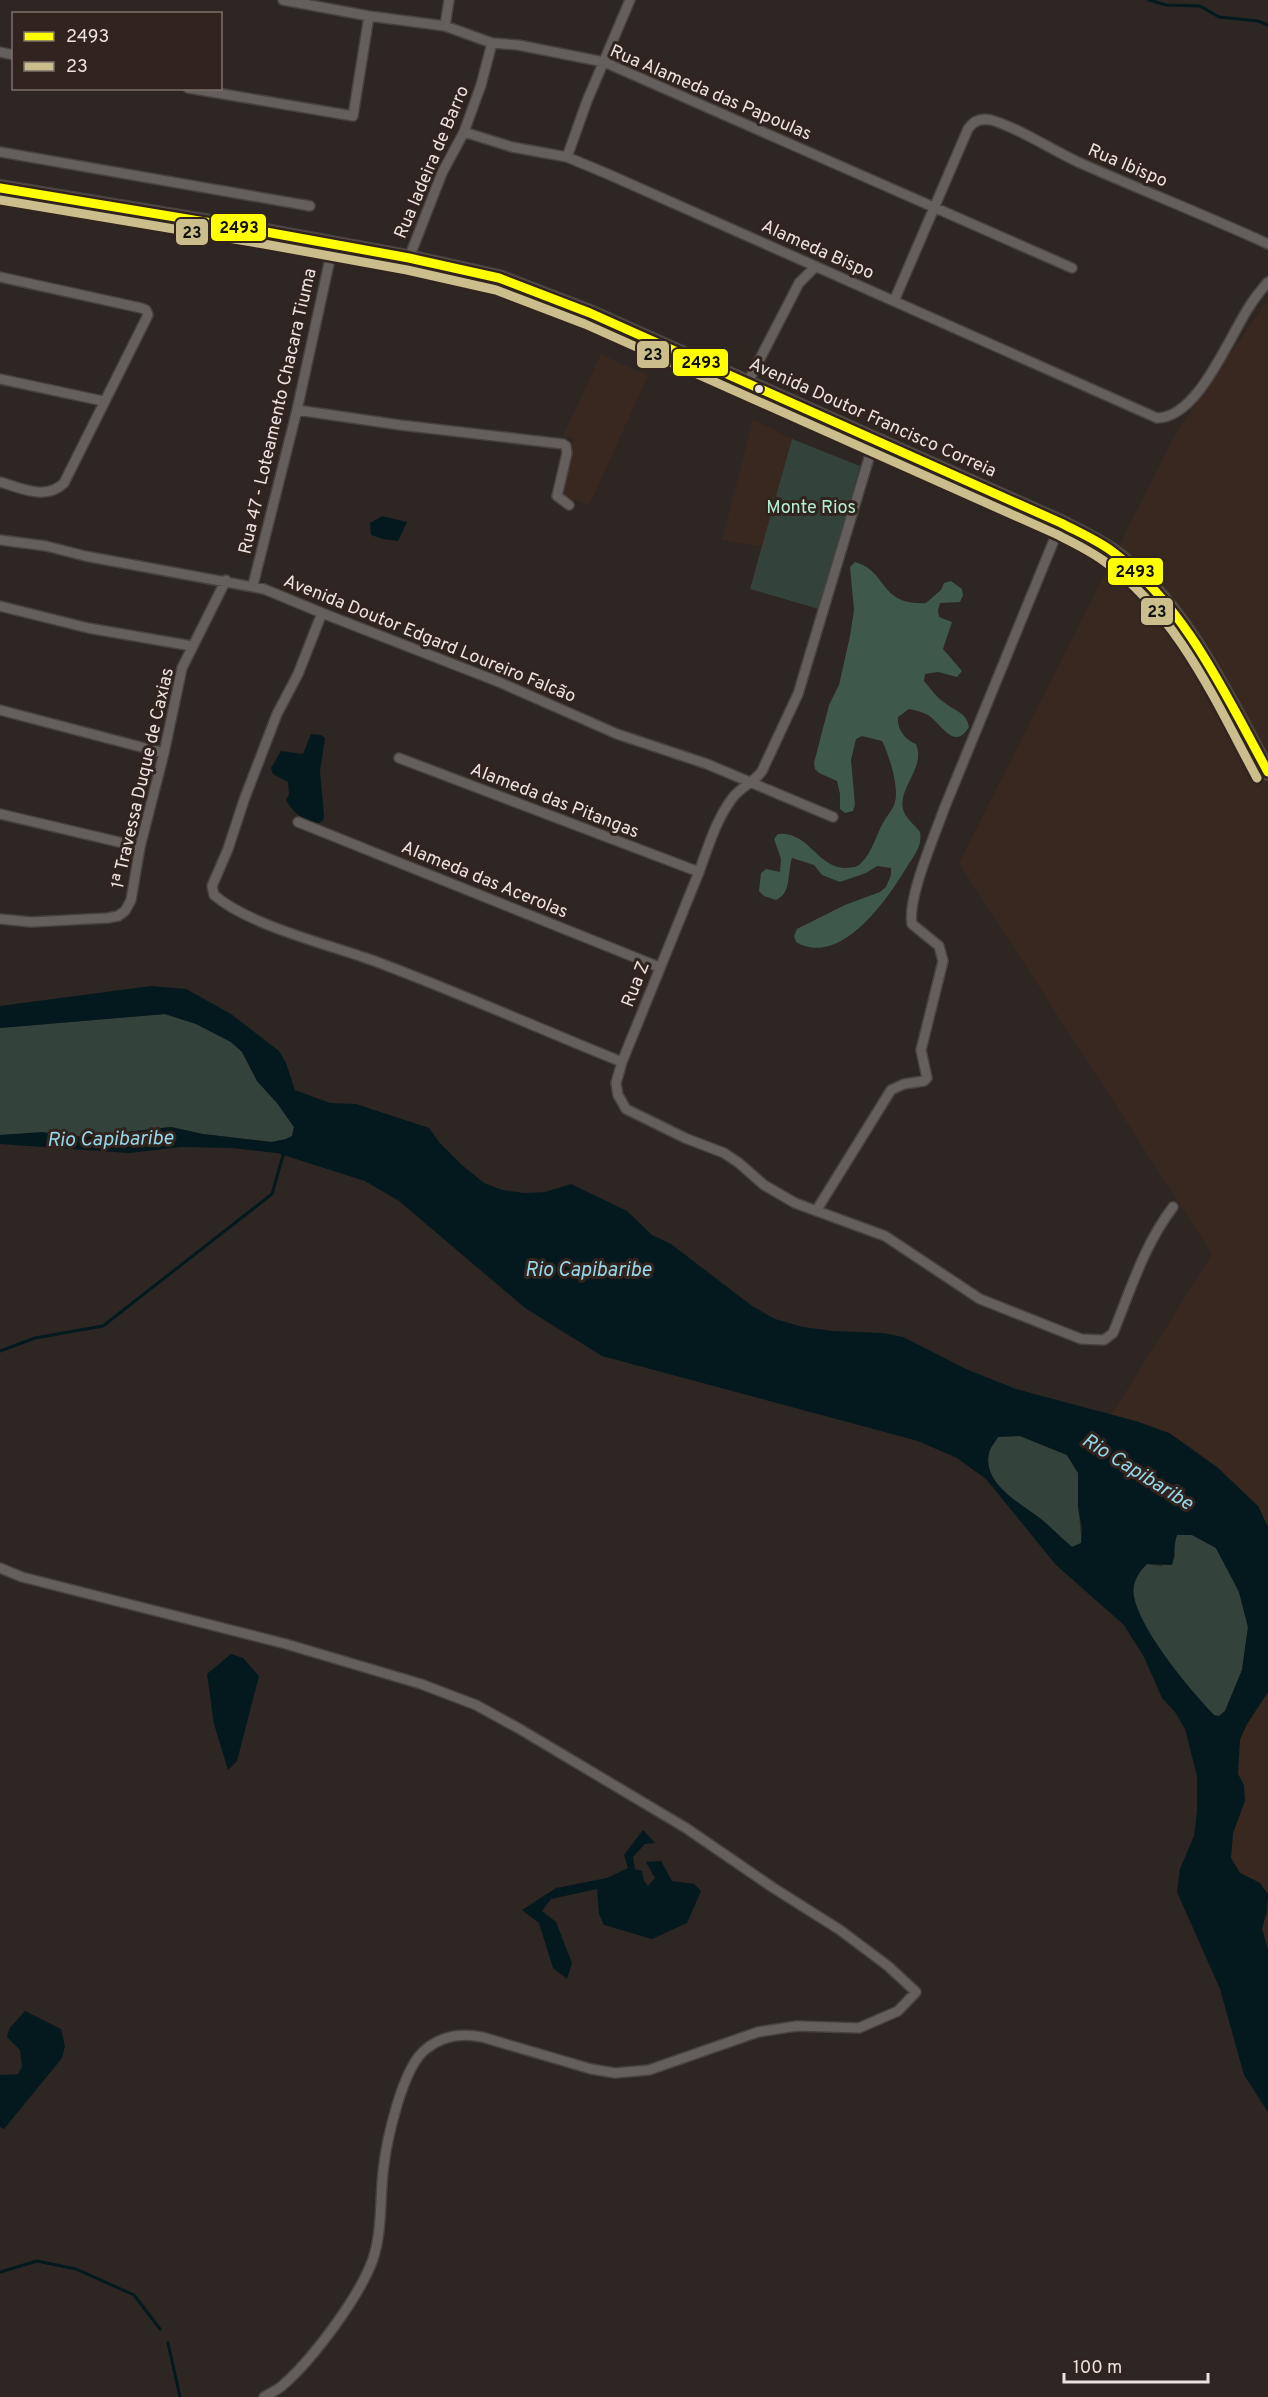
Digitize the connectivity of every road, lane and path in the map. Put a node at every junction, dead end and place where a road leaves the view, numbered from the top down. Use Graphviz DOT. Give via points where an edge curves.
graph roads {
  1 [pos="283,0"];
  2 [pos="449,0"];
  3 [pos="630,0"];
  4 [pos="369,16"];
  5 [pos="445,26"];
  6 [pos="492,43"];
  7 [pos="604,62"];
  8 [pos="200,90"];
  9 [pos="464,132"];
  10 [pos="0,152"];
  11 [pos="567,158"];
  12 [pos="0,188"];
  13 [pos="310,206"];
  14 [pos="936,208"];
  15 [pos="1268,244"];
  16 [pos="333,246"];
  17 [pos="409,258"];
  18 [pos="815,267"];
  19 [pos="1072,268"];
  20 [pos="0,277"];
  21 [pos="1268,282"];
  22 [pos="894,301"];
  23 [pos="0,379"];
  24 [pos="748,382"];
  25 [pos="104,401"];
  26 [pos="297,410"];
  27 [pos="875,438"];
  28 [pos="0,482"];
  29 [pos="569,505"];
  30 [pos="1061,523"];
  31 [pos="0,540"];
  32 [pos="226,580"];
  33 [pos="253,585"];
  34 [pos="0,606"];
  35 [pos="322,614"];
  36 [pos="192,646"];
  37 [pos="0,710"];
  38 [pos="164,753"];
  39 [pos="399,758"];
  40 [pos="1268,772"];
  41 [pos="752,783"];
  42 [pos="0,814"];
  43 [pos="833,817"];
  44 [pos="298,822"];
  45 [pos="140,847"];
  46 [pos="699,872"];
  47 [pos="0,919"];
  48 [pos="659,967"];
  49 [pos="622,1062"];
  50 [pos="1173,1208"];
  51 [pos="816,1211"];
  52 [pos="0,1568"];
  53 [pos="264,2397"];
  1 -- 4 [label="street, Rua Alameda das Papoulas"];
  2 -- 5 [label="street"];
  3 -- 7 [label="street"];
  4 -- 5 [label="street, Rua Alameda das Papoulas"];
  4 -- 8 [label="street" via="353,116"];
  5 -- 6 [label="street, Rua Alameda das Papoulas"];
  6 -- 7 [label="street, Rua Alameda das Papoulas"];
  6 -- 9 [label="street, Rua ladeira de Barro"];
  7 -- 11 [label="street"];
  7 -- 14 [label="street, Rua Alameda das Papoulas"];
  9 -- 11 [label="street, Alameda Bispo"];
  9 -- 17 [label="street, Rua ladeira de Barro" via="442,173"];
  10 -- 13 [label="street"];
  11 -- 18 [label="street, Alameda Bispo"];
  12 -- 16 [label="main road, Avenida Doutor Francisco Correia"];
  14 -- 15 [label="street, Rua Ibispo" via="968,129 982,119"];
  14 -- 19 [label="street, Rua Alameda das Papoulas"];
  14 -- 22 [label="street"];
  16 -- 17 [label="main road, Avenida Doutor Francisco Correia"];
  16 -- 26 [label="street, Rua 47 - Loteamento Chacara Tiuma"];
  17 -- 24 [label="main road, Avenida Doutor Francisco Correia" via="530,289"];
  18 -- 22 [label="street, Alameda Bispo"];
  18 -- 24 [label="street" via="799,283"];
  20 -- 25 [label="street" via="148,312 148,320"];
  21 -- 22 [label="street, Alameda Bispo" via="1250,304 1220,360 1189,400 1170,416 1157,418"];
  23 -- 25 [label="street"];
  24 -- 27 [label="main road, Avenida Doutor Francisco Correia"];
  25 -- 28 [label="street" via="64,483 52,492 38,492"];
  26 -- 29 [label="street" via="563,444 567,453 557,496"];
  26 -- 33 [label="street, Rua 47 - Loteamento Chacara Tiuma"];
  27 -- 30 [label="main road, Avenida Doutor Francisco Correia"];
  27 -- 41 [label="street, Rua Z" via="798,694 762,771"];
  30 -- 40 [label="main road, Avenida Doutor Francisco Correia" via="1111,551 1172,609 1202,653"];
  30 -- 51 [label="street" via="944,809 911,913 912,924 939,946 943,961 921,1050 927,1078 891,1090"];
  31 -- 32 [label="street, Avenida Doutor Edgard Loureiro Falcão"];
  32 -- 33 [label="street, Avenida Doutor Edgard Loureiro Falcão"];
  32 -- 36 [label="street, 1ª Travessa Duque de Caxias"];
  33 -- 35 [label="street, Avenida Doutor Edgard Loureiro Falcão"];
  34 -- 36 [label="street" via="88,628"];
  35 -- 41 [label="street, Avenida Doutor Edgard Loureiro Falcão" via="499,682 617,734"];
  35 -- 49 [label="street" via="244,800 212,886 214,895 229,907 270,925 430,982"];
  36 -- 38 [label="street, 1ª Travessa Duque de Caxias" via="182,668"];
  37 -- 38 [label="street"];
  38 -- 45 [label="street, 1ª Travessa Duque de Caxias"];
  39 -- 46 [label="street, Alameda das Pitangas"];
  41 -- 43 [label="street, Avenida Doutor Edgard Loureiro Falcão"];
  41 -- 46 [label="street, Rua Z" via="741,789 725,812"];
  42 -- 45 [label="street"];
  44 -- 48 [label="street, Alameda das Acerolas"];
  45 -- 47 [label="street, 1ª Travessa Duque de Caxias" via="131,900 118,916 31,922"];
  46 -- 48 [label="street, Rua Z"];
  48 -- 49 [label="street, Rua Z"];
  49 -- 51 [label="street, Rua Z" via="616,1083 626,1109 724,1153 764,1185"];
  50 -- 51 [label="street" via="1148,1245 1113,1333 1104,1340 1081,1339 980,1299 885,1236"];
  52 -- 53 [label="street" via="309,1651 421,1684 476,1705 686,1828 840,1930 916,1992 898,2011 859,2028 797,2026 758,2032 649,2070 615,2073 591,2069 465,2034 444,2038 425,2049 406,2080 393,2118 383,2169 378,2234 365,2277 314,2352 283,2386"];
}
